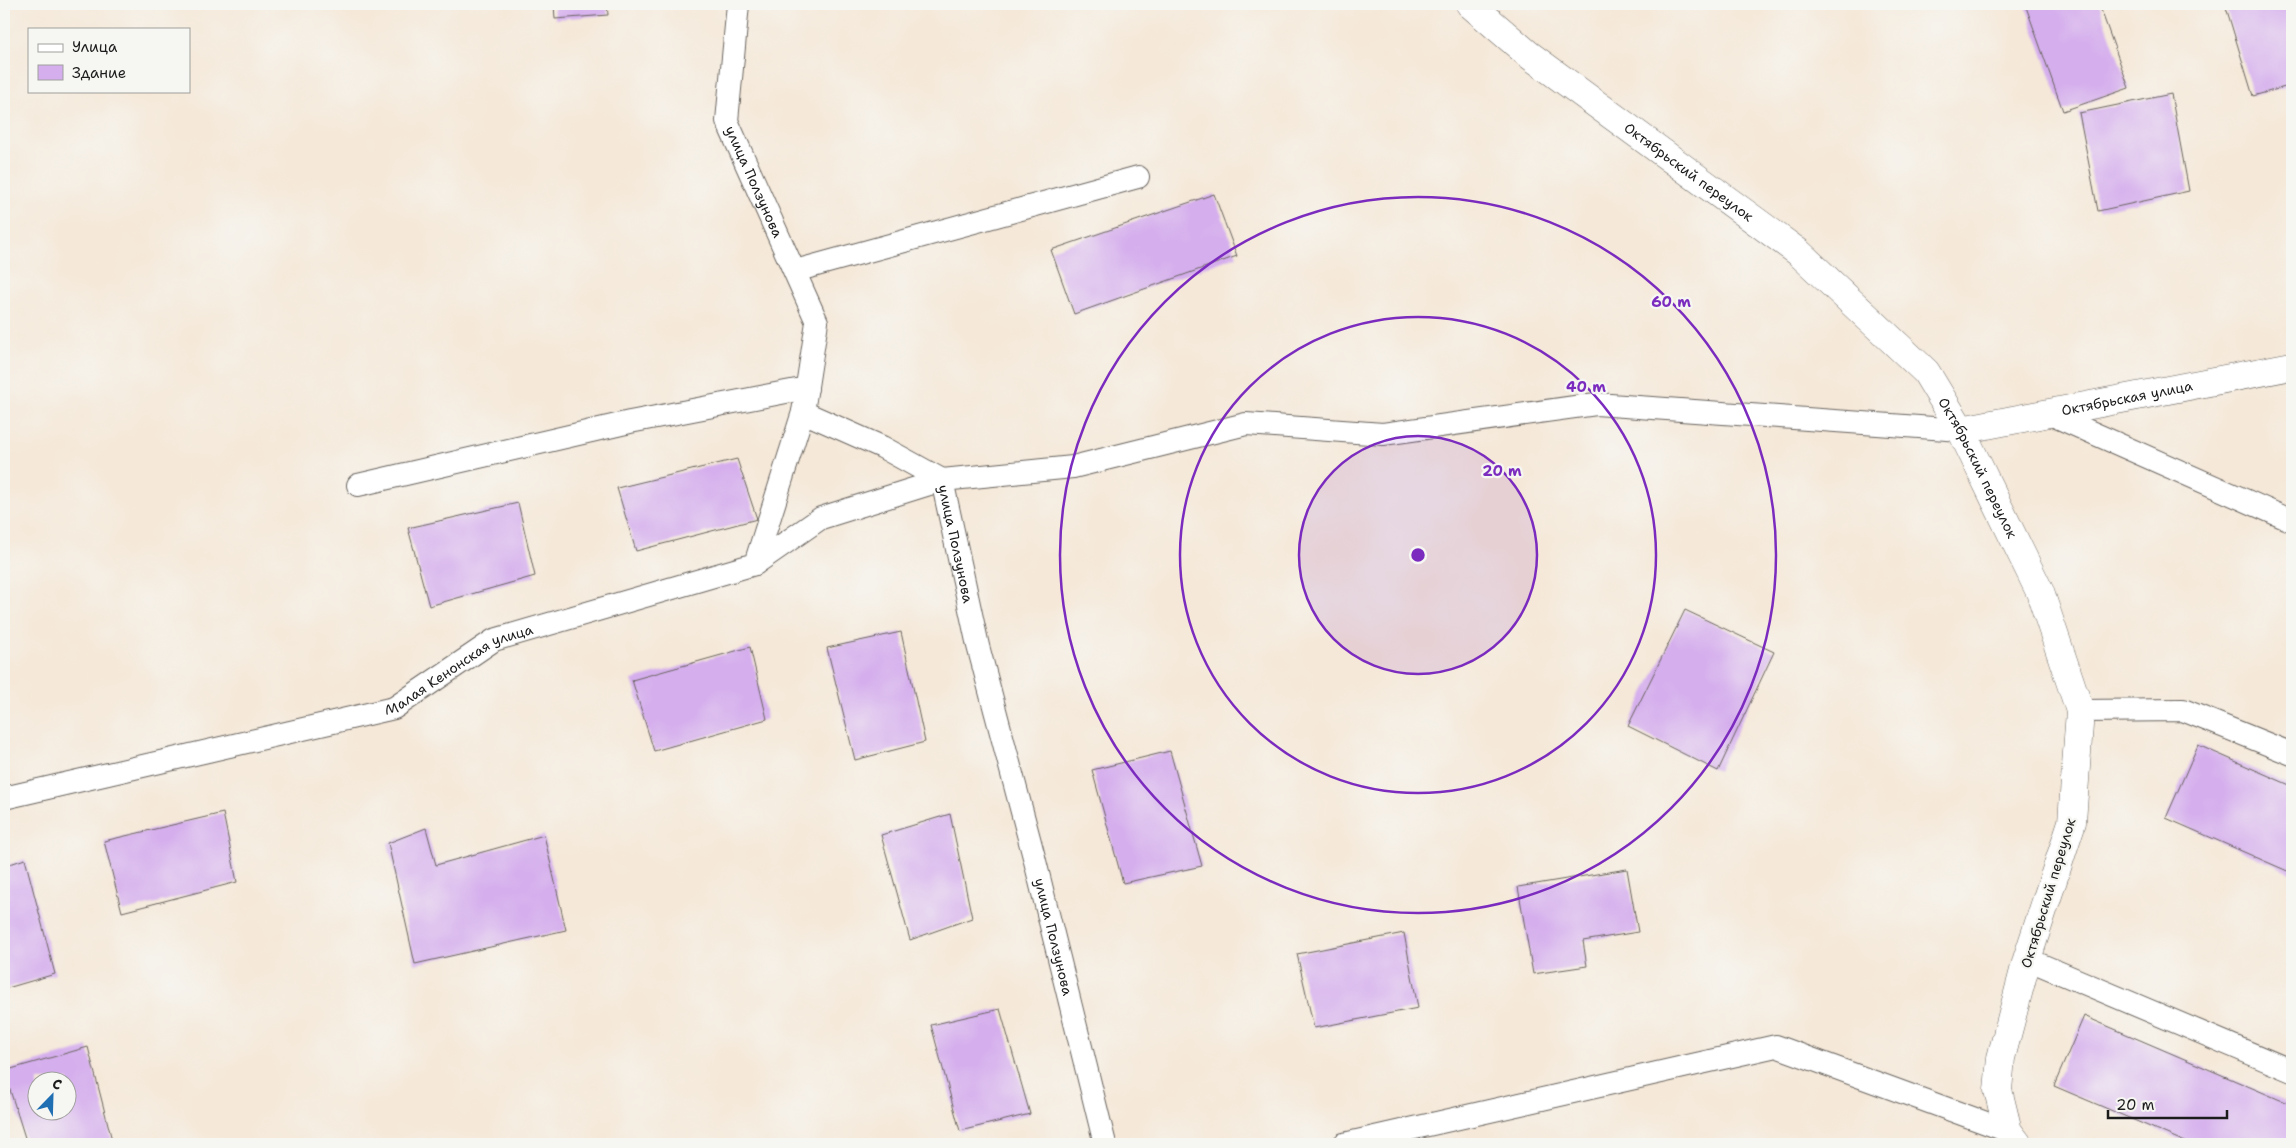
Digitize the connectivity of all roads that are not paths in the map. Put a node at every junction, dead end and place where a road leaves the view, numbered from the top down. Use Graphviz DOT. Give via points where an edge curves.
graph roads {
  1 [pos="738,4"];
  2 [pos="1470,4"];
  3 [pos="1138,177"];
  4 [pos="795,271"];
  5 [pos="2292,366"];
  6 [pos="807,388"];
  7 [pos="803,412"];
  8 [pos="2050,414"];
  9 [pos="1961,430"];
  10 [pos="942,480"];
  11 [pos="358,485"];
  12 [pos="2292,521"];
  13 [pos="755,564"];
  14 [pos="2080,711"];
  15 [pos="2292,754"];
  16 [pos="4,798"];
  17 [pos="2027,959"];
  18 [pos="2292,1071"];
  19 [pos="2013,1138"];
  20 [pos="1105,1144"];
  21 [pos="1344,1144"];
  1 -- 4 [label="lane, улица Ползунова" via="727,121"];
  2 -- 9 [label="street, Октябрьский переулок" via="1528,54 1798,252 1926,372"];
  3 -- 4 [label="lane"];
  4 -- 6 [label="lane, улица Ползунова" via="817,322"];
  5 -- 8 [label="street, Октябрьская улица"];
  6 -- 7 [label="lane, улица Ползунова"];
  6 -- 11 [label="lane" via="630,422"];
  7 -- 10 [label="lane, улица Ползунова" via="882,447"];
  7 -- 13 [label="lane"];
  8 -- 9 [label="street, Октябрьская улица"];
  8 -- 12 [label="lane"];
  9 -- 10 [label="lane, Малая Кенонская улица" via="1596,404 1383,434 1246,424 1073,467"];
  9 -- 14 [label="street, Октябрьский переулок" via="2040,592"];
  10 -- 13 [label="lane, Малая Кенонская улица" via="821,518"];
  10 -- 20 [label="lane, улица Ползунова" via="978,646"];
  13 -- 16 [label="lane, Малая Кенонская улица" via="494,640 394,708"];
  14 -- 15 [label="lane" via="2183,710"];
  14 -- 17 [label="street, Октябрьский переулок" via="2072,822"];
  17 -- 18 [label="lane"];
  17 -- 19 [label="street, Октябрьский переулок" via="2001,1058 1998,1090"];
  19 -- 21 [label="lane" via="1776,1046"];
}
